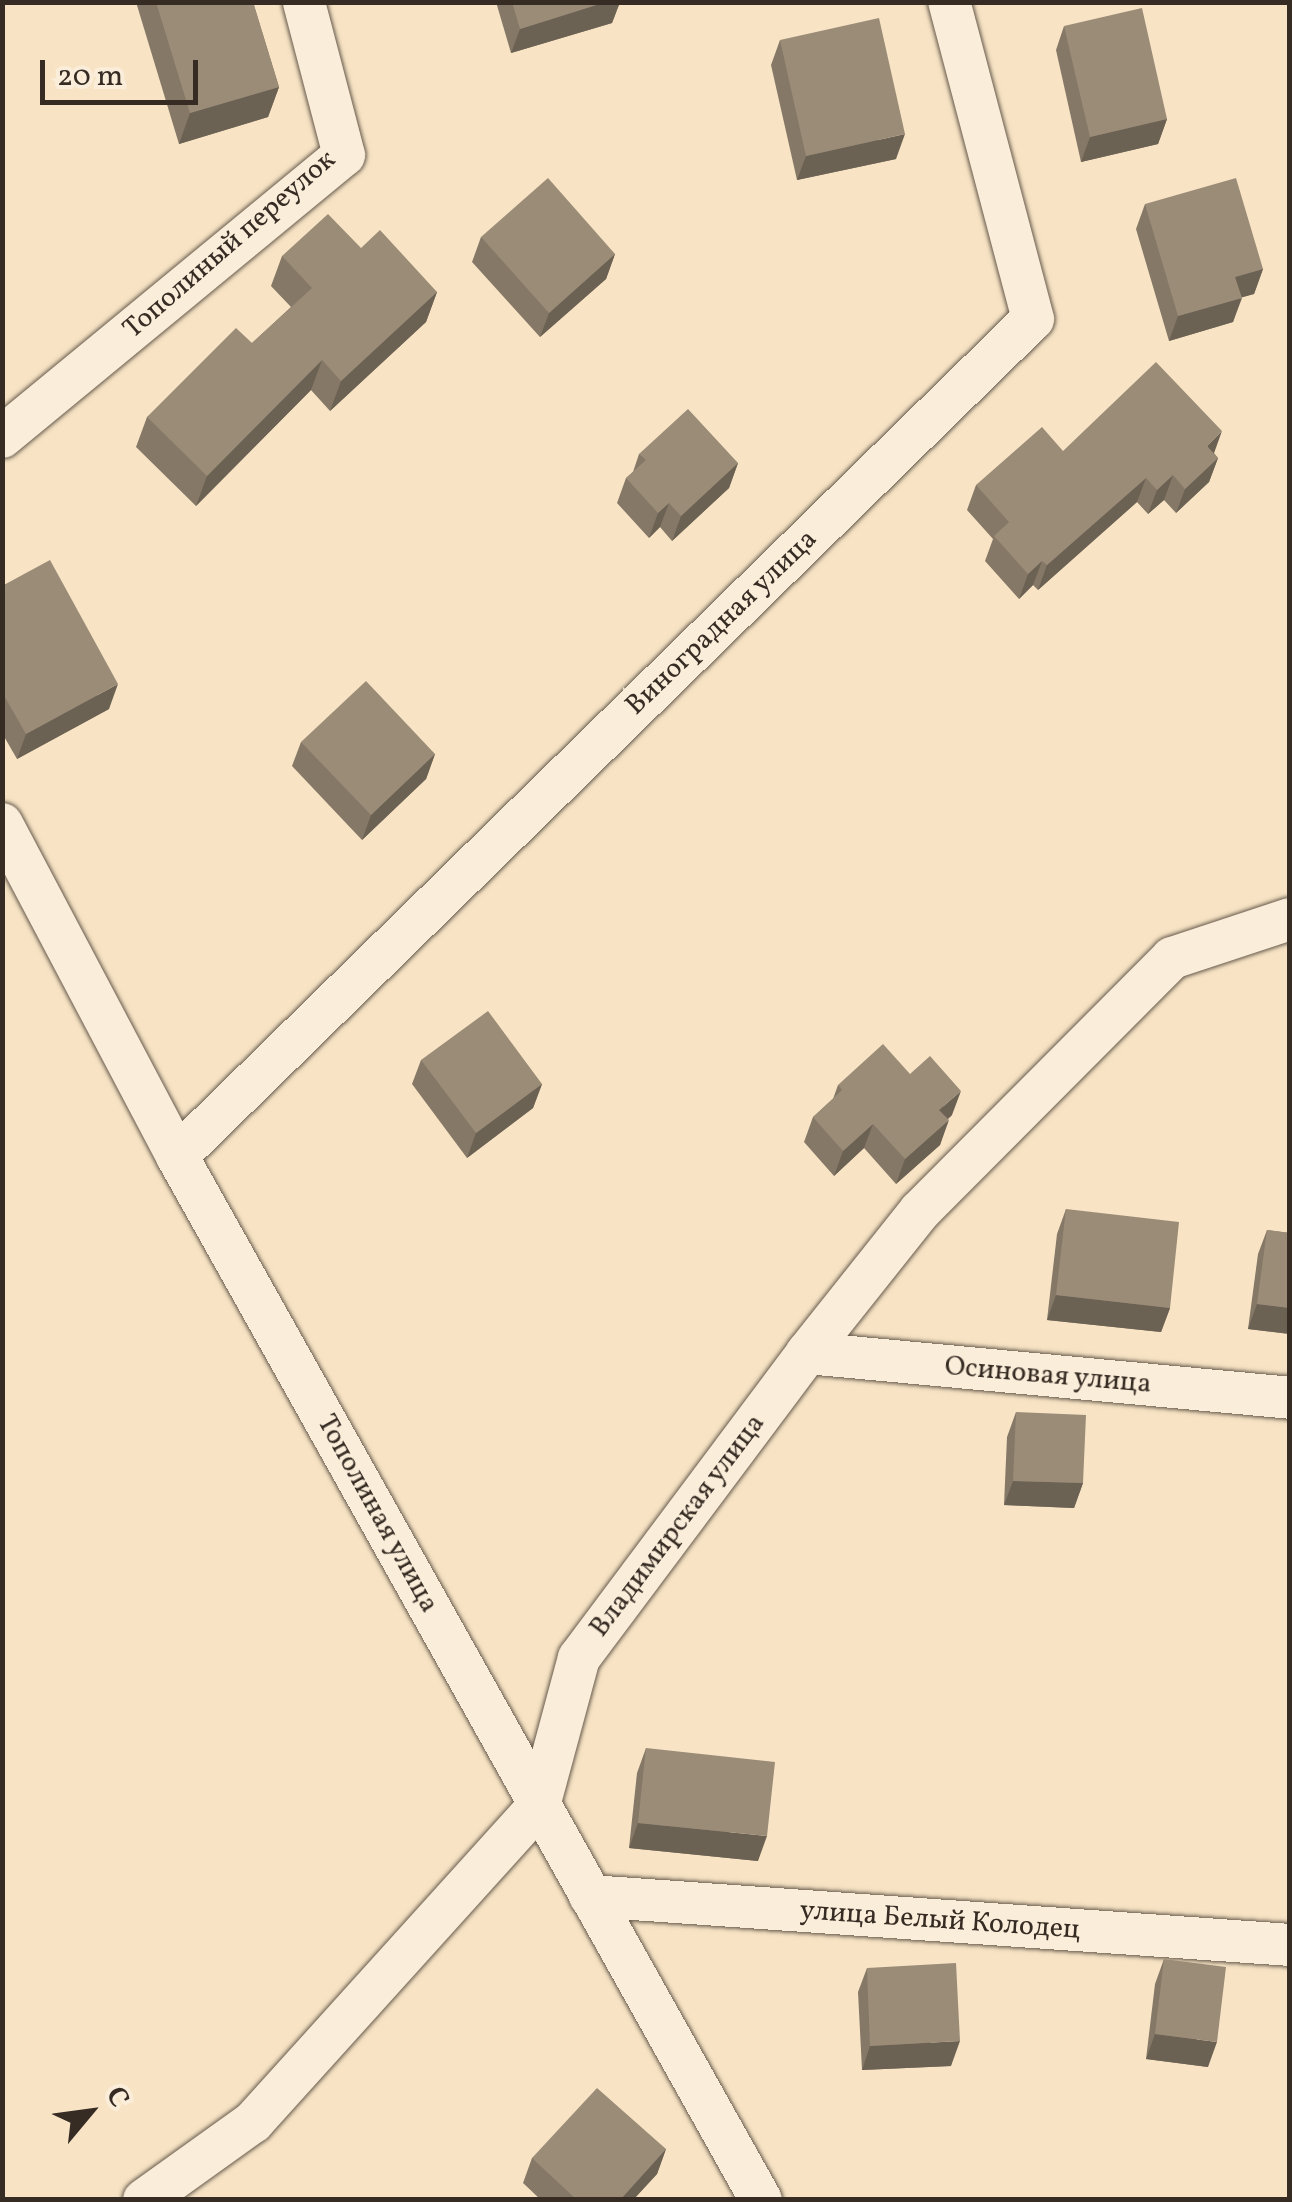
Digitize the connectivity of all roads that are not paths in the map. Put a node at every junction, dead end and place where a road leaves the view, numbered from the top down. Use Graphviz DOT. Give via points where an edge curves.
graph roads {
  1 [pos="304,2"];
  2 [pos="949,2"];
  3 [pos="2,437"];
  4 [pos="2,824"];
  5 [pos="1290,919"];
  6 [pos="177,1156"];
  7 [pos="807,1353"];
  8 [pos="1290,1398"];
  9 [pos="539,1806"];
  10 [pos="590,1896"];
  11 [pos="1290,1945"];
  12 [pos="144,2200"];
  13 [pos="761,2200"];
  1 -- 3 [label="street, Тополиный переулок" via="344,155"];
  2 -- 6 [label="street, Виноградная улица" via="1033,319"];
  4 -- 6 [label="street, Тополиная улица"];
  5 -- 7 [label="street, Владимирская улица" via="1172,958 920,1212"];
  6 -- 9 [label="street, Тополиная улица"];
  7 -- 8 [label="street, Осиновая улица"];
  7 -- 9 [label="street, Владимирская улица" via="579,1658"];
  9 -- 10 [label="street, Тополиная улица"];
  9 -- 12 [label="street, Владимирская улица" via="252,2122"];
  10 -- 11 [label="street, улица Белый Колодец"];
  10 -- 13 [label="street, Тополиная улица"];
}
